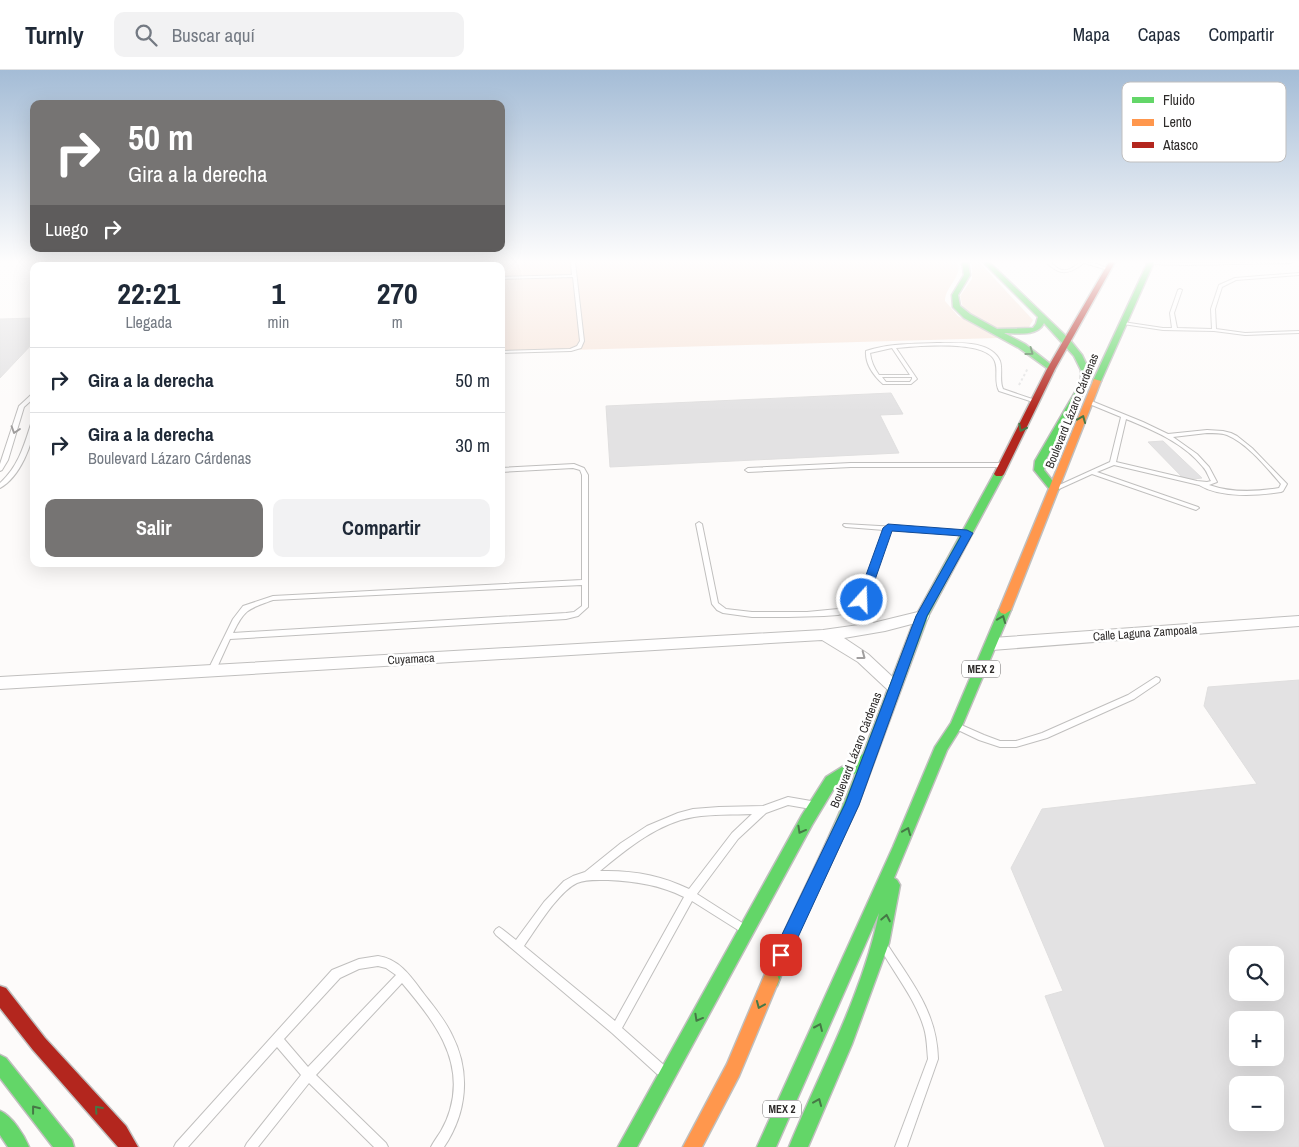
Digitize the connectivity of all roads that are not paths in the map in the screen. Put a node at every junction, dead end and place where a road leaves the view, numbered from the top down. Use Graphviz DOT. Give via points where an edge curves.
graph roads {
  1 [pos="578,312"];
  2 [pos="964,312"];
  3 [pos="1036,312"];
  4 [pos="1084,312"];
  5 [pos="1128,312"];
  6 [pos="1172,312"];
  7 [pos="1213,312"];
  8 [pos="1041,317"];
  9 [pos="1123,323"];
  10 [pos="1175,330"];
  11 [pos="1214,330"];
  12 [pos="995,331"];
  13 [pos="1299,332"];
  14 [pos="1067,342"];
  15 [pos="893,347"];
  16 [pos="505,352"];
  17 [pos="1052,369"];
  18 [pos="877,376"];
  19 [pos="913,376"];
  20 [pos="30,399"];
  21 [pos="1035,401"];
  22 [pos="1089,402"];
  23 [pos="1124,416"];
  24 [pos="30,435"];
  25 [pos="1166,436"];
  26 [pos="1113,463"];
  27 [pos="1004,465"];
  28 [pos="18,468"];
  29 [pos="0,469"];
  30 [pos="505,470"];
  31 [pos="748,470"];
  32 [pos="1091,472"];
  33 [pos="1197,483"];
  34 [pos="0,486"];
  35 [pos="1054,489"];
  36 [pos="1196,508"];
  37 [pos="699,524"];
  38 [pos="846,525"];
  39 [pos="888,528"];
  40 [pos="967,533"];
  41 [pos="585,582"];
  42 [pos="922,616"];
  43 [pos="1299,621"];
  44 [pos="823,635"];
  45 [pos="228,636"];
  46 [pos="992,644"];
  47 [pos="212,670"];
  48 [pos="1156,680"];
  49 [pos="0,683"];
  50 [pos="894,687"];
  51 [pos="956,726"];
  52 [pos="869,758"];
  53 [pos="816,806"];
  54 [pos="763,810"];
  55 [pos="899,851"];
  56 [pos="588,875"];
  57 [pos="691,894"];
  58 [pos="746,930"];
  59 [pos="499,932"];
  60 [pos="881,943"];
  61 [pos="517,947"];
  62 [pos="404,975"];
  63 [pos="0,994"];
  64 [pos="616,1029"];
  65 [pos="277,1039"];
  66 [pos="0,1064"];
  67 [pos="308,1075"];
  68 [pos="667,1075"];
  69 [pos="0,1120"];
  70 [pos="20,1147"];
  71 [pos="65,1147"];
  72 [pos="129,1147"];
  73 [pos="180,1147"];
  74 [pos="251,1147"];
  75 [pos="382,1147"];
  76 [pos="437,1147"];
  77 [pos="628,1147"];
  78 [pos="692,1147"];
  79 [pos="766,1147"];
  80 [pos="798,1147"];
  81 [pos="901,1147"];
  1 -- 16 [label="lane" via="582,341 579,347"];
  2 -- 12 [label="main road"];
  3 -- 8 [label="main road"];
  4 -- 14 [label="main road, Boulevard Lázaro Cárdenas"];
  5 -- 9 [label="main road, Boulevard Lázaro Cárdenas / MEX 2"];
  6 -- 10 [label="lane"];
  7 -- 11 [label="lane"];
  8 -- 12 [label="main road" via="1035,330"];
  8 -- 14 [label="main road"];
  9 -- 10 [label="lane"];
  9 -- 22 [label="main road, Boulevard Lázaro Cárdenas / MEX 2"];
  10 -- 11 [label="lane"];
  11 -- 13 [label="lane" via="1245,334"];
  12 -- 17 [label="main road, one-way"];
  14 -- 17 [label="main road, Boulevard Lázaro Cárdenas"];
  14 -- 35 [label="main road" via="1084,363 1086,377 1040,461 1039,470"];
  15 -- 18 [label="lane" via="868,352"];
  15 -- 19 [label="lane"];
  15 -- 21 [label="lane" via="963,345 988,350 1000,366 998,381 1001,390"];
  17 -- 21 [label="main road, Boulevard Lázaro Cárdenas"];
  18 -- 19 [label="lane"];
  18 -- 19 [label="lane" via="884,383 903,384 914,382"];
  20 -- 29 [label="lane, one-way" via="22,406"];
  21 -- 27 [label="main road, Boulevard Lázaro Cárdenas, one-way"];
  22 -- 23 [label="lane"];
  35 -- 22 [label="main road, Boulevard Lázaro Cárdenas / MEX 2, one-way"];
  23 -- 25 [label="lane"];
  23 -- 26 [label="lane"];
  24 -- 28 [label="lane"];
  25 -- 33 [label="lane" via="1184,446 1212,473 1214,482"];
  25 -- 33 [label="lane" via="1229,434 1268,466 1284,484 1281,490 1239,493 1220,492"];
  26 -- 32 [label="lane"];
  26 -- 33 [label="lane"];
  27 -- 31 [label="lane" via="852,465"];
  27 -- 40 [label="main road, Boulevard Lázaro Cárdenas"];
  28 -- 29 [label="lane"];
  28 -- 34 [label="lane"];
  30 -- 41 [label="lane" via="574,466 582,469 585,474"];
  32 -- 35 [label="lane"];
  32 -- 36 [label="lane"];
  46 -- 35 [label="main road, Boulevard Lázaro Cárdenas / MEX 2, one-way"];
  37 -- 39 [label="lane" via="715,604 721,610 743,613 809,614 855,607 862,600"];
  38 -- 39 [label="lane"];
  39 -- 40 [label="lane"];
  40 -- 42 [label="main road, Boulevard Lázaro Cárdenas"];
  41 -- 45 [label="lane" via="273,598 245,608"];
  41 -- 45 [label="lane" via="585,607 566,616"];
  42 -- 44 [label="street, Cuyamaca" via="866,630"];
  42 -- 50 [label="main road, Boulevard Lázaro Cárdenas"];
  43 -- 46 [label="street, Calle Laguna Zampoala"];
  44 -- 47 [label="street, Cuyamaca"];
  44 -- 50 [label="street, one-way" via="850,646"];
  45 -- 47 [label="lane"];
  46 -- 51 [label="main road, Boulevard Lázaro Cárdenas / MEX 2"];
  47 -- 49 [label="street, Cuyamaca"];
  48 -- 51 [label="lane" via="1131,697 1044,736 1016,744 1000,744"];
  50 -- 52 [label="main road, Boulevard Lázaro Cárdenas"];
  55 -- 51 [label="main road, Boulevard Lázaro Cárdenas / MEX 2, one-way" via="942,747"];
  52 -- 53 [label="main road" via="831,781"];
  52 -- 78 [label="main road, Boulevard Lázaro Cárdenas, one-way" via="852,805 788,938 732,1070"];
  53 -- 54 [label="lane" via="788,801"];
  53 -- 58 [label="main road, one-way"];
  54 -- 56 [label="lane" via="693,813 664,822 636,837"];
  54 -- 57 [label="lane" via="735,836"];
  60 -- 55 [label="main road, one-way"];
  79 -- 55 [label="main road, Boulevard Lázaro Cárdenas / MEX 2, one-way"];
  56 -- 57 [label="lane" via="633,875 663,882"];
  56 -- 61 [label="lane" via="568,883"];
  57 -- 58 [label="lane"];
  57 -- 64 [label="lane"];
  58 -- 68 [label="main road, one-way"];
  59 -- 61 [label="lane"];
  80 -- 60 [label="main road, one-way" via="843,1044"];
  60 -- 81 [label="lane" via="921,1007 934,1048 933,1059"];
  61 -- 64 [label="lane"];
  62 -- 65 [label="lane" via="384,962 365,963 336,974"];
  62 -- 67 [label="lane"];
  62 -- 76 [label="lane" via="448,1039 456,1061 459,1088 456,1114"];
  72 -- 63 [label="main road, one-way"];
  64 -- 68 [label="lane"];
  65 -- 67 [label="lane"];
  65 -- 73 [label="lane"];
  71 -- 66 [label="main road, one-way"];
  67 -- 74 [label="lane"];
  67 -- 75 [label="lane"];
  68 -- 77 [label="main road"];
  69 -- 70 [label="main road"];
}
